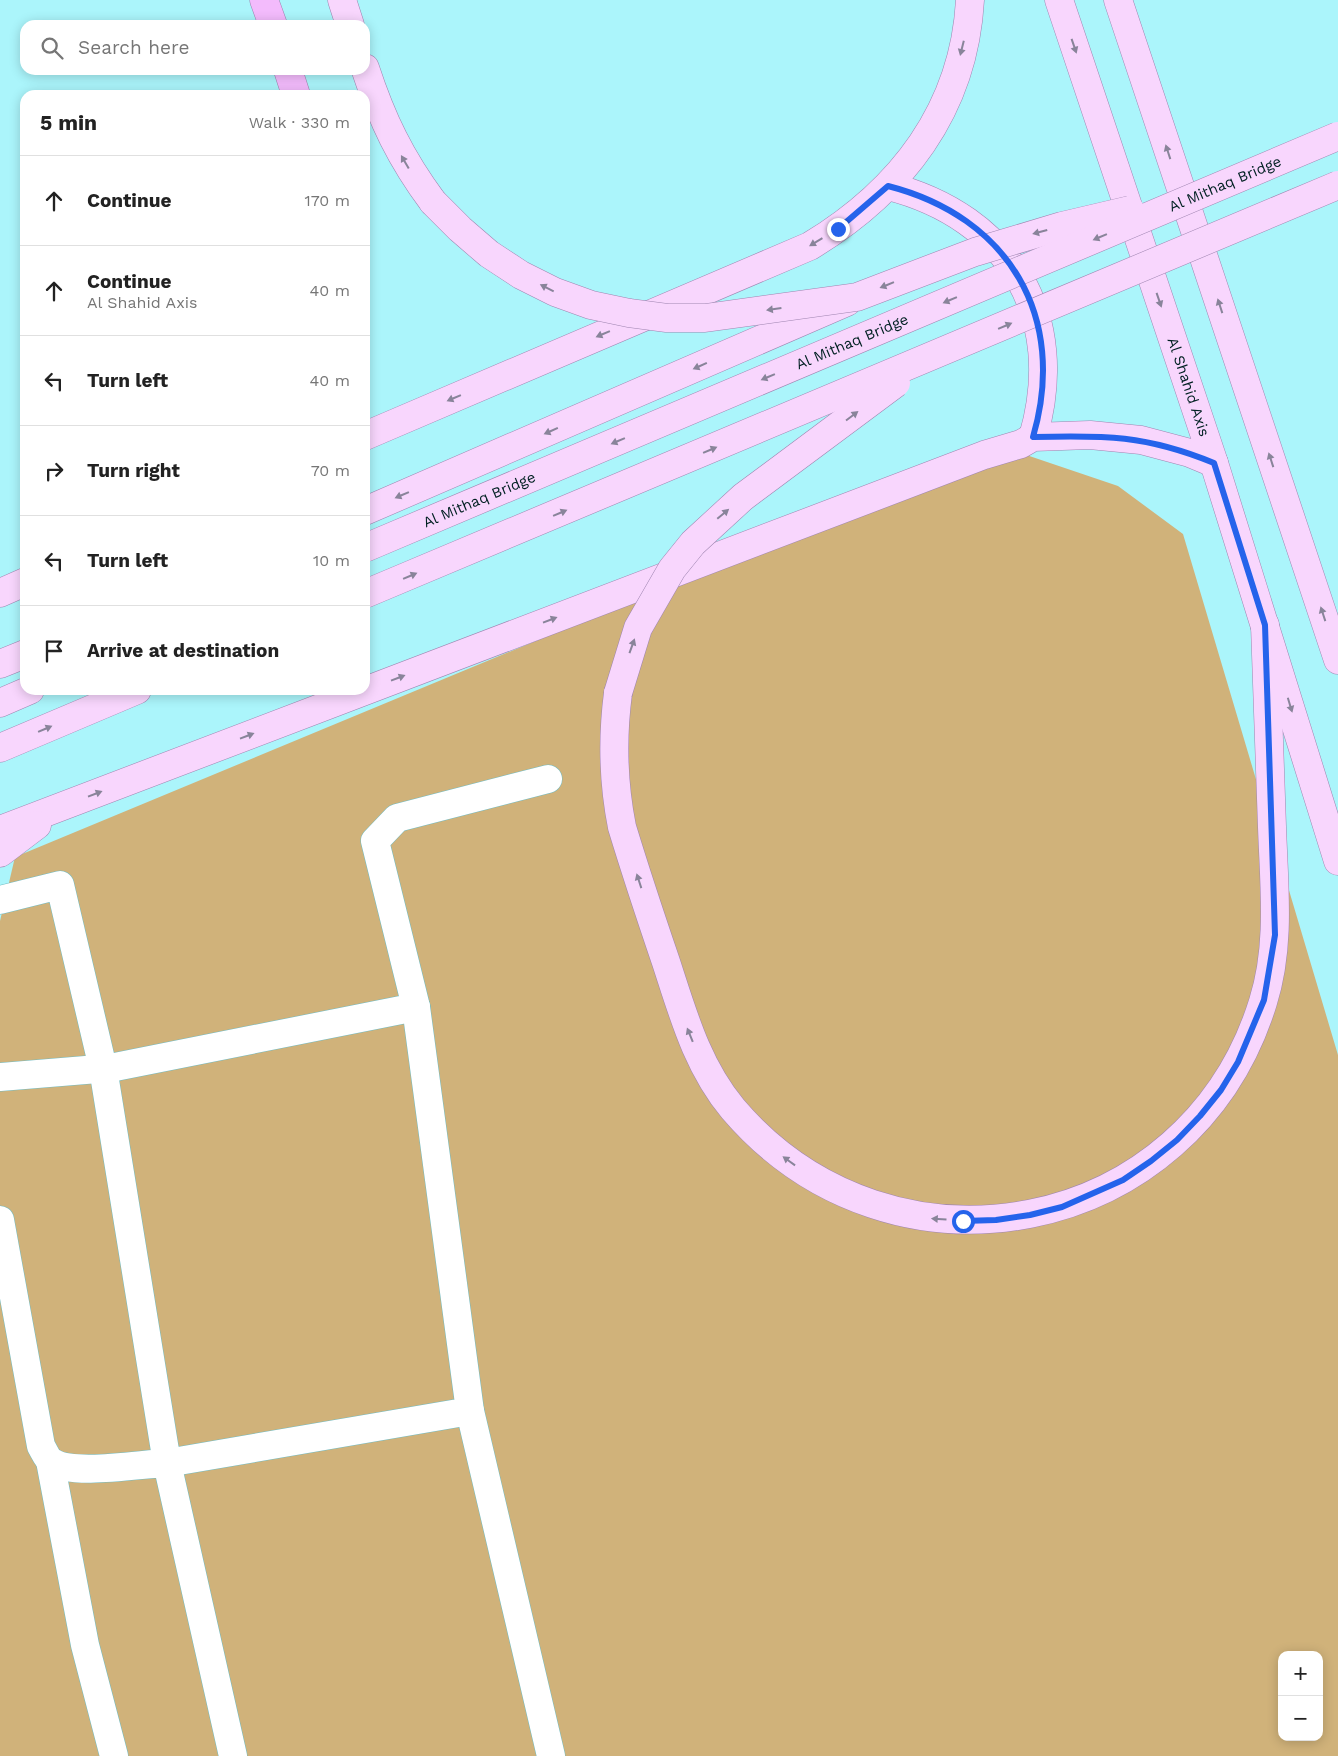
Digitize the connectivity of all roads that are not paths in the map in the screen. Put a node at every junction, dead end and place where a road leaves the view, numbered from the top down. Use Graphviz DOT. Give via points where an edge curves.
graph roads {
  1 [pos="264,0"];
  2 [pos="342,0"];
  3 [pos="970,0"];
  4 [pos="1058,0"];
  5 [pos="1118,0"];
  6 [pos="270,20"];
  7 [pos="348,20"];
  8 [pos="290,75"];
  9 [pos="368,75"];
  10 [pos="294,90"];
  11 [pos="1338,136"];
  12 [pos="1338,185"];
  13 [pos="888,186"];
  14 [pos="1206,192"];
  15 [pos="857,297"];
  16 [pos="930,357"];
  17 [pos="370,434"];
  18 [pos="1033,437"];
  19 [pos="1214,463"];
  20 [pos="370,509"];
  21 [pos="370,546"];
  22 [pos="20,584"];
  23 [pos="370,592"];
  24 [pos="0,593"];
  25 [pos="1265,625"];
  26 [pos="20,656"];
  27 [pos="1338,660"];
  28 [pos="0,664"];
  29 [pos="370,689"];
  30 [pos="20,694"];
  31 [pos="125,695"];
  32 [pos="354,695"];
  33 [pos="0,703"];
  34 [pos="0,748"];
  35 [pos="548,779"];
  36 [pos="60,807"];
  37 [pos="0,830"];
  38 [pos="0,853"];
  39 [pos="1338,861"];
  40 [pos="0,900"];
  41 [pos="416,1007"];
  42 [pos="102,1068"];
  43 [pos="0,1077"];
  44 [pos="0,1220"];
  45 [pos="470,1411"];
  46 [pos="50,1461"];
  47 [pos="166,1463"];
  48 [pos="114,1756"];
  49 [pos="233,1756"];
  50 [pos="551,1756"];
  1 -- 6 [label="highway"];
  2 -- 7 [label="main road"];
  3 -- 13 [label="main road, one-way" via="964,42 944,105 928,134"];
  4 -- 19 [label="main road, Al Shahid Axis, one-way"];
  27 -- 5 [label="main road, one-way"];
  8 -- 10 [label="highway"];
  15 -- 9 [label="main road, one-way, bridge" via="705,318 638,314 591,305 547,288 489,254 434,202 410,171 392,138"];
  11 -- 14 [label="main road, Al Mithaq Bridge, bridge"];
  16 -- 12 [label="main road, one-way, bridge"];
  13 -- 17 [label="main road, one-way" via="838,229 810,246"];
  13 -- 18 [label="main road" via="915,193 964,218 992,242 1019,278 1037,321 1044,356 1044,384"];
  14 -- 15 [label="main road, one-way, bridge" via="1018,238"];
  14 -- 21 [label="main road, Al Mithaq Bridge, one-way, bridge"];
  15 -- 20 [label="main road, one-way"];
  23 -- 16 [label="main road, one-way, bridge"];
  25 -- 16 [label="main road, one-way, bridge" via="1275,935 1264,1000 1238,1062 1210,1103 1177,1140 1123,1180 1070,1204 996,1220 930,1218 897,1212 834,1189 778,1153 753,1130 714,1083 689,1034 622,827 613,761 618,693 642,621 672,569 693,543 743,497"];
  18 -- 19 [label="main road" via="1124,437 1166,446"];
  29 -- 18 [label="main road, one-way"];
  19 -- 25 [label="main road, Al Shahid Axis"];
  22 -- 24 [label="main road"];
  25 -- 39 [label="main road, Al Shahid Axis, one-way"];
  26 -- 28 [label="main road"];
  30 -- 33 [label="main road"];
  34 -- 31 [label="main road, one-way"];
  36 -- 32 [label="main road, one-way"];
  35 -- 41 [label="lane" via="396,818 375,841"];
  36 -- 37 [label="main road"];
  36 -- 38 [label="main road"];
  40 -- 42 [label="lane" via="60,885"];
  41 -- 42 [label="lane"];
  41 -- 45 [label="lane"];
  42 -- 43 [label="lane"];
  42 -- 47 [label="lane"];
  44 -- 46 [label="lane" via="41,1446"];
  45 -- 47 [label="lane"];
  45 -- 50 [label="lane"];
  46 -- 47 [label="lane" via="76,1469"];
  46 -- 48 [label="lane" via="85,1644"];
  47 -- 49 [label="lane"];
}
